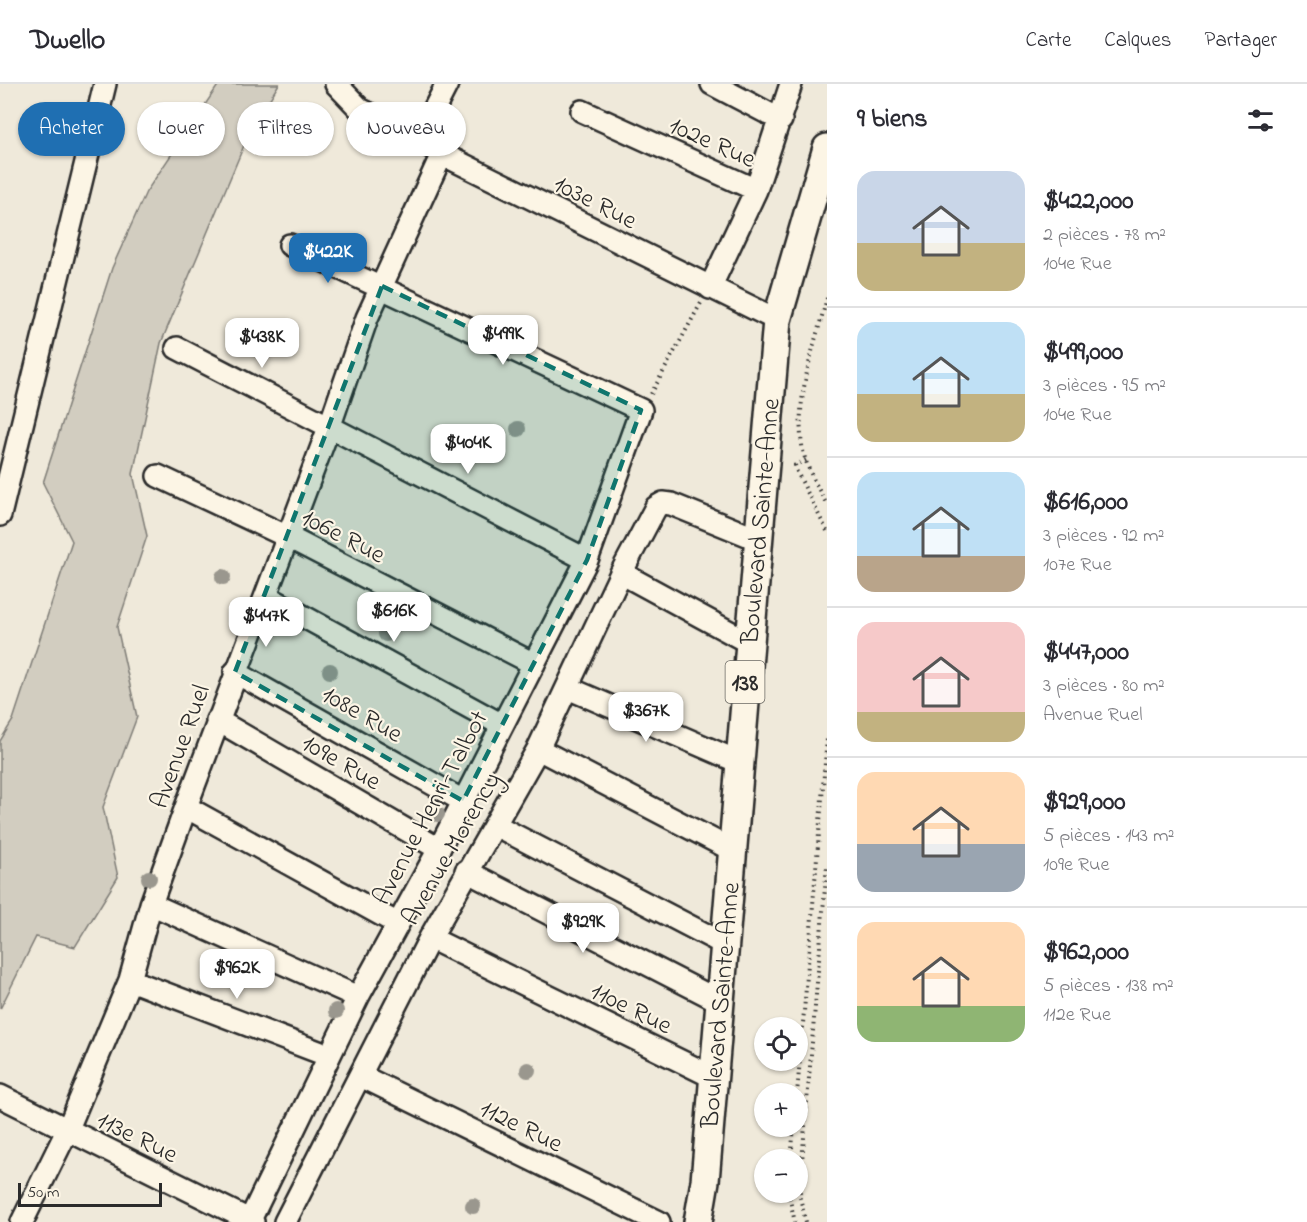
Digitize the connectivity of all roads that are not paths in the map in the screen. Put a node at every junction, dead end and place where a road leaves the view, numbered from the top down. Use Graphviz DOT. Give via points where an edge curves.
graph roads {
  1 [pos="105,84"];
  2 [pos="336,84"];
  3 [pos="447,84"];
  4 [pos="712,84"];
  5 [pos="791,84"];
  6 [pos="353,102"];
  7 [pos="438,102"];
  8 [pos="582,111"];
  9 [pos="782,120"];
  10 [pos="827,148"];
  11 [pos="441,156"];
  12 [pos="446,156"];
  13 [pos="756,190"];
  14 [pos="290,245"];
  15 [pos="382,286"];
  16 [pos="710,288"];
  17 [pos="777,320"];
  18 [pos="177,348"];
  19 [pos="330,425"];
  20 [pos="158,476"];
  21 [pos="0,515"];
  22 [pos="288,537"];
  23 [pos="757,539"];
  24 [pos="587,560"];
  25 [pos="621,573"];
  26 [pos="266,596"];
  27 [pos="748,642"];
  28 [pos="534,664"];
  29 [pos="236,672"];
  30 [pos="568,688"];
  31 [pos="217,720"];
  32 [pos="502,725"];
  33 [pos="538,749"];
  34 [pos="739,762"];
  35 [pos="463,801"];
  36 [pos="186,807"];
  37 [pos="495,825"];
  38 [pos="439,849"];
  39 [pos="732,850"];
  40 [pos="466,872"];
  41 [pos="152,904"];
  42 [pos="398,924"];
  43 [pos="430,938"];
  44 [pos="724,944"];
  45 [pos="130,980"];
  46 [pos="358,997"];
  47 [pos="719,1001"];
  48 [pos="329,1056"];
  49 [pos="362,1076"];
  50 [pos="713,1077"];
  51 [pos="0,1096"];
  52 [pos="67,1131"];
  53 [pos="22,1222"];
  54 [pos="251,1222"];
  55 [pos="285,1222"];
  56 [pos="659,1222"];
  57 [pos="698,1222"];
  1 -- 21 [label="street"];
  2 -- 6 [label="street, 103e Rue"];
  3 -- 7 [label="street"];
  4 -- 9 [label="street"];
  5 -- 9 [label="street"];
  8 -- 13 [label="street, 102e Rue"];
  9 -- 13 [label="street"];
  10 -- 17 [label="main road, Boulevard Sainte-Anne / 138"];
  11 -- 15 [label="street, Avenue Ruel"];
  12 -- 16 [label="street, 103e Rue"];
  13 -- 16 [label="street"];
  14 -- 15 [label="street"];
  15 -- 19 [label="street, Avenue Ruel"];
  15 -- 24 [label="street, Avenue Henri-Talbot" via="641,410"];
  16 -- 17 [label="street, 103e Rue"];
  17 -- 23 [label="main road, Boulevard Sainte-Anne / 138"];
  18 -- 19 [label="street"];
  19 -- 22 [label="street, Avenue Ruel"];
  19 -- 24 [label="street"];
  20 -- 22 [label="street, 106e Rue"];
  22 -- 26 [label="street, Avenue Ruel"];
  22 -- 28 [label="street, 106e Rue"];
  23 -- 25 [label="street, Avenue Morency" via="663,503 656,507"];
  23 -- 27 [label="main road, Boulevard Sainte-Anne / 138"];
  24 -- 28 [label="street, Avenue Henri-Talbot"];
  25 -- 27 [label="street"];
  25 -- 30 [label="street, Avenue Morency"];
  26 -- 29 [label="street, Avenue Ruel"];
  26 -- 32 [label="street"];
  27 -- 34 [label="main road, Boulevard Sainte-Anne / 138"];
  28 -- 32 [label="street, Avenue Henri-Talbot"];
  29 -- 31 [label="street, Avenue Ruel"];
  29 -- 35 [label="street, 108e Rue"];
  30 -- 33 [label="street, Avenue Morency"];
  30 -- 34 [label="street"];
  31 -- 36 [label="street, Avenue Ruel"];
  31 -- 38 [label="street, 109e Rue"];
  32 -- 35 [label="street, Avenue Henri-Talbot"];
  33 -- 37 [label="street, Avenue Morency"];
  33 -- 39 [label="street"];
  34 -- 39 [label="main road, Boulevard Sainte-Anne / 138"];
  35 -- 38 [label="street, Avenue Henri-Talbot"];
  36 -- 41 [label="street, Avenue Ruel"];
  36 -- 42 [label="street"];
  37 -- 40 [label="street, Avenue Morency"];
  37 -- 44 [label="street"];
  38 -- 42 [label="street, Avenue Henri-Talbot"];
  39 -- 44 [label="main road, Boulevard Sainte-Anne / 138"];
  40 -- 43 [label="street, Avenue Morency"];
  40 -- 47 [label="street"];
  41 -- 45 [label="street, Avenue Ruel"];
  41 -- 46 [label="street"];
  42 -- 46 [label="street, Avenue Henri-Talbot"];
  43 -- 49 [label="street, Avenue Morency"];
  43 -- 50 [label="street, 110e Rue"];
  44 -- 47 [label="main road, Boulevard Sainte-Anne / 138"];
  45 -- 48 [label="street"];
  45 -- 52 [label="street, Avenue Ruel"];
  46 -- 48 [label="street, Avenue Henri-Talbot"];
  47 -- 50 [label="main road, Boulevard Sainte-Anne / 138"];
  48 -- 54 [label="street, Avenue Henri-Talbot"];
  49 -- 55 [label="street, Avenue Morency"];
  49 -- 56 [label="street, 112e Rue"];
  50 -- 57 [label="main road, Boulevard Sainte-Anne / 138"];
  51 -- 52 [label="street, 113e Rue"];
  52 -- 53 [label="street, Avenue Ruel"];
  52 -- 54 [label="street, 113e Rue"];
}
